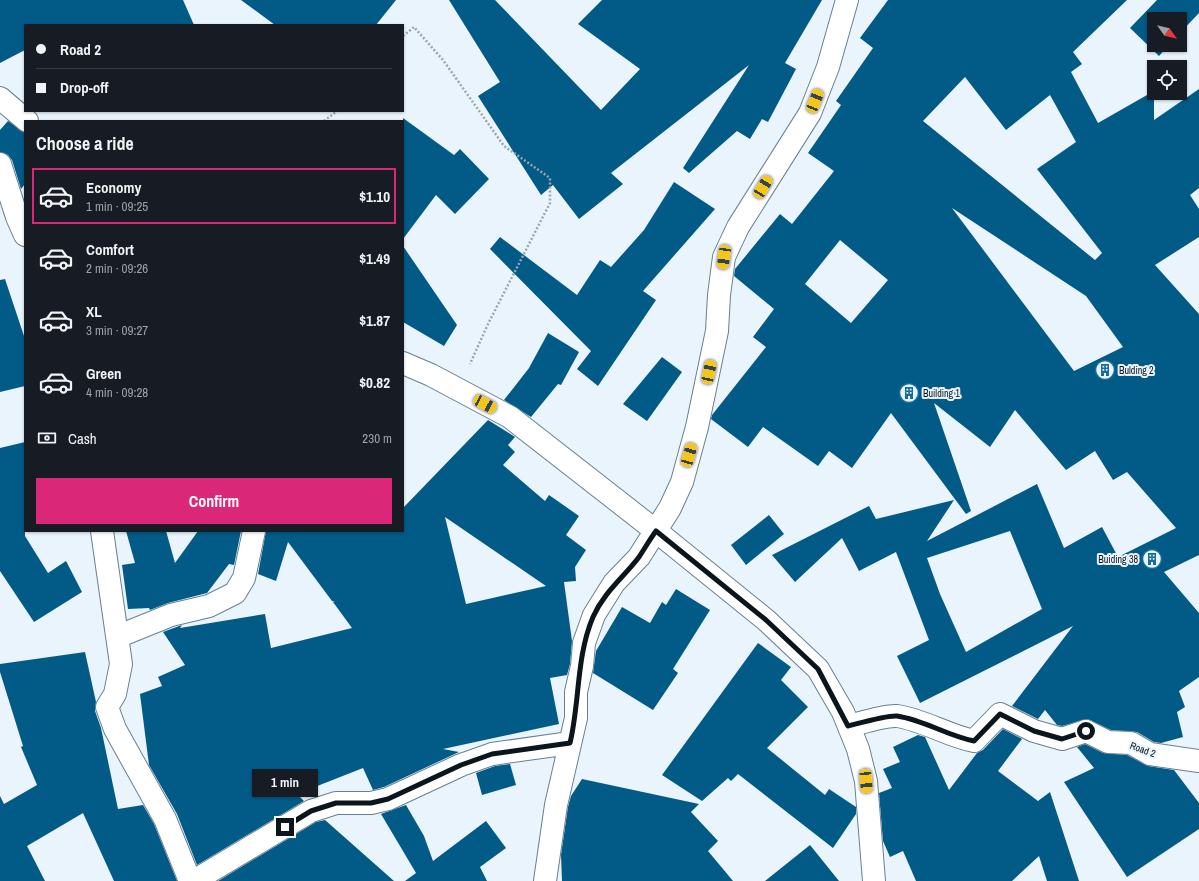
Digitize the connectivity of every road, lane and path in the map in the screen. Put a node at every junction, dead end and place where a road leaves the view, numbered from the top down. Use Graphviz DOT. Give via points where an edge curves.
graph roads {
  1 [pos="846,0"];
  2 [pos="404,35"];
  3 [pos="0,98"];
  4 [pos="336,112"];
  5 [pos="26,120"];
  6 [pos="325,120"];
  7 [pos="0,164"];
  8 [pos="24,233"];
  9 [pos="404,363"];
  10 [pos="460,391"];
  11 [pos="656,531"];
  12 [pos="102,532"];
  13 [pos="254,532"];
  14 [pos="119,636"];
  15 [pos="848,726"];
  16 [pos="570,743"];
  17 [pos="1199,761"];
  18 [pos="190,881"];
  19 [pos="194,881"];
  20 [pos="544,881"];
  21 [pos="874,881"];
  1 -- 11 [label="street" via="828,67 810,112 738,227 724,257 718,331 697,427 682,482"];
  2 -- 10 [label="path" via="414,27 443,60 504,146 550,178 550,204 488,324 467,369"];
  3 -- 5 [label="street"];
  4 -- 6 [label="path"];
  7 -- 8 [label="street"];
  9 -- 10 [label="street"];
  10 -- 11 [label="street" via="510,417"];
  11 -- 15 [label="street" via="766,620 818,669"];
  11 -- 16 [label="street" via="639,557 614,583 594,616 584,643 576,692 576,718"];
  12 -- 14 [label="street"];
  13 -- 14 [label="street" via="244,578 235,594 209,606 171,615"];
  14 -- 18 [label="street" via="122,664 115,694 107,706 115,729 165,819"];
  15 -- 17 [label="street, Road 2" via="896,716 974,741 1000,714 1034,731 1062,739 1086,731 1108,742 1131,743 1150,754"];
  15 -- 21 [label="street" via="858,749 866,781"];
  16 -- 19 [label="street" via="492,754 461,765 388,799 371,803 336,803 311,811"];
  16 -- 20 [label="street" via="556,805"];
}
